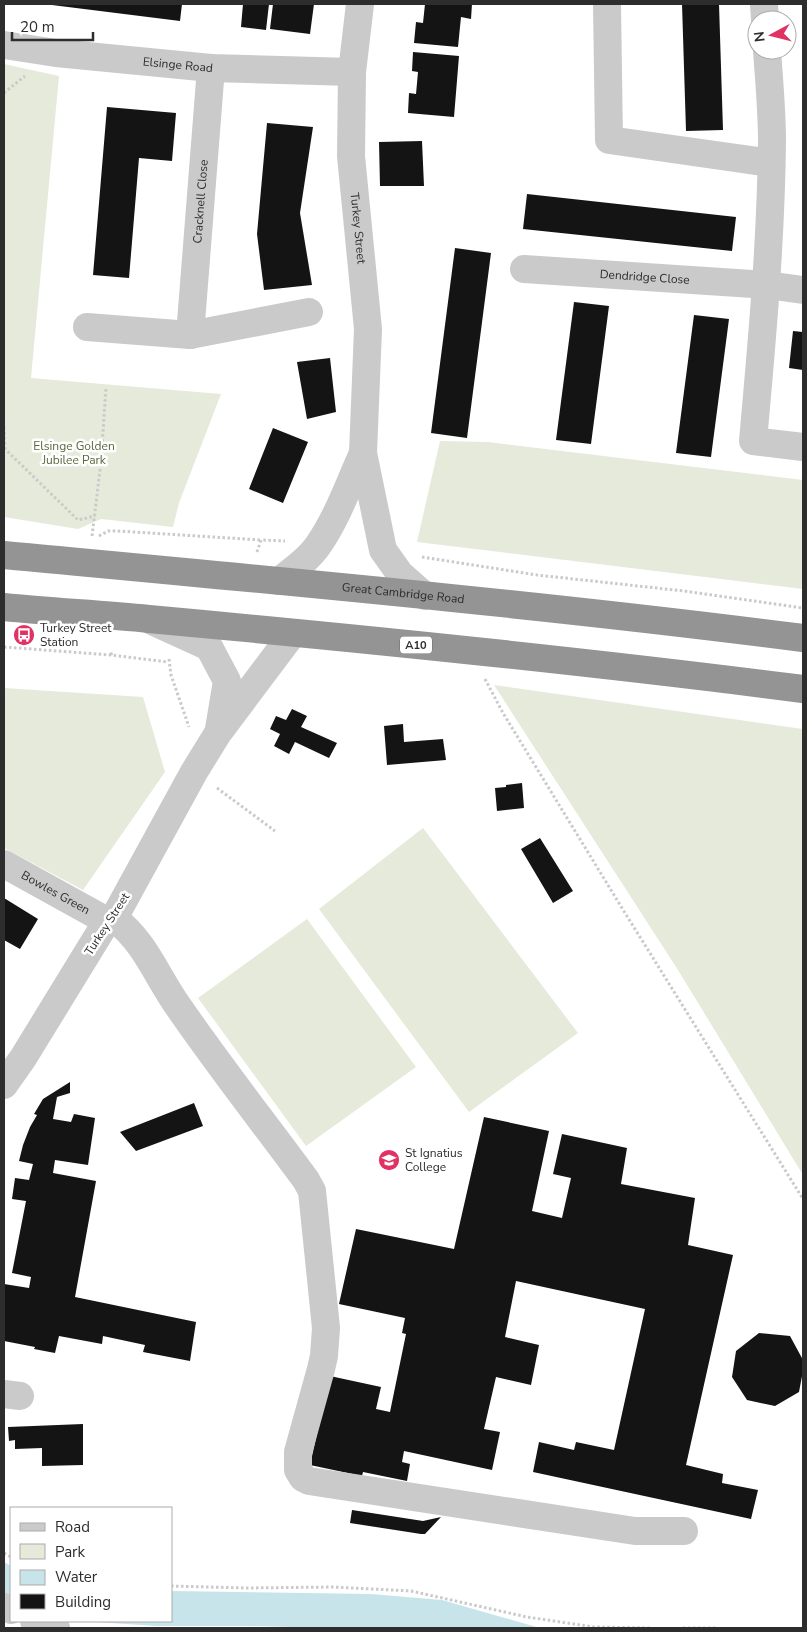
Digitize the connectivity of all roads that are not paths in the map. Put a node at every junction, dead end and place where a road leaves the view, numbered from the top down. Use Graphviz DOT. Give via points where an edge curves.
graph roads {
  1 [pos="360,4"];
  2 [pos="607,4"];
  3 [pos="4,45"];
  4 [pos="768,60"];
  5 [pos="211,68"];
  6 [pos="352,72"];
  7 [pos="771,163"];
  8 [pos="524,269"];
  9 [pos="767,285"];
  10 [pos="803,290"];
  11 [pos="309,312"];
  12 [pos="87,328"];
  13 [pos="190,335"];
  14 [pos="803,447"];
  15 [pos="363,453"];
  16 [pos="4,555"];
  17 [pos="279,581"];
  18 [pos="424,596"];
  19 [pos="4,607"];
  20 [pos="146,618"];
  21 [pos="294,633"];
  22 [pos="803,638"];
  23 [pos="803,689"];
  24 [pos="218,733"];
  25 [pos="4,864"];
  26 [pos="110,919"];
  27 [pos="4,1085"];
  28 [pos="684,1531"];
  29 [pos="37,1622"];
  30 [pos="56,1628"];
  1 -- 6 [label="street, Turkey Street"];
  2 -- 7 [label="street" via="609,140"];
  3 -- 5 [label="street, Elsinge Road"];
  4 -- 7 [label="street"];
  5 -- 6 [label="street, Elsinge Road"];
  5 -- 13 [label="street, Cracknell Close"];
  6 -- 15 [label="street, Turkey Street" via="351,156 368,330"];
  7 -- 9 [label="street"];
  8 -- 9 [label="street, Dendridge Close"];
  9 -- 10 [label="street, Dendridge Close"];
  9 -- 14 [label="street" via="753,441"];
  11 -- 13 [label="street"];
  12 -- 13 [label="street"];
  15 -- 17 [label="street, Turkey Street" via="319,545"];
  15 -- 18 [label="street, Turkey Street" via="383,550 400,574"];
  16 -- 17 [label="highway, Great Cambridge Road"];
  17 -- 18 [label="highway, Great Cambridge Road"];
  18 -- 22 [label="highway, Great Cambridge Road"];
  19 -- 20 [label="highway, A10"];
  20 -- 21 [label="highway, A10"];
  20 -- 24 [label="street, Turkey Street" via="209,647 227,681"];
  21 -- 23 [label="highway, A10"];
  21 -- 24 [label="street, Turkey Street"];
  24 -- 26 [label="street, Turkey Street"];
  25 -- 26 [label="street, Bowles Green"];
  26 -- 27 [label="street, Turkey Street" via="33,1062"];
  26 -- 28 [label="street, Bowles Green" via="125,926 144,949 170,995 312,1191 326,1328 323,1363 298,1452 298,1470 304,1478 309,1482 635,1531"];
  29 -- 30 [label="street"];
}
